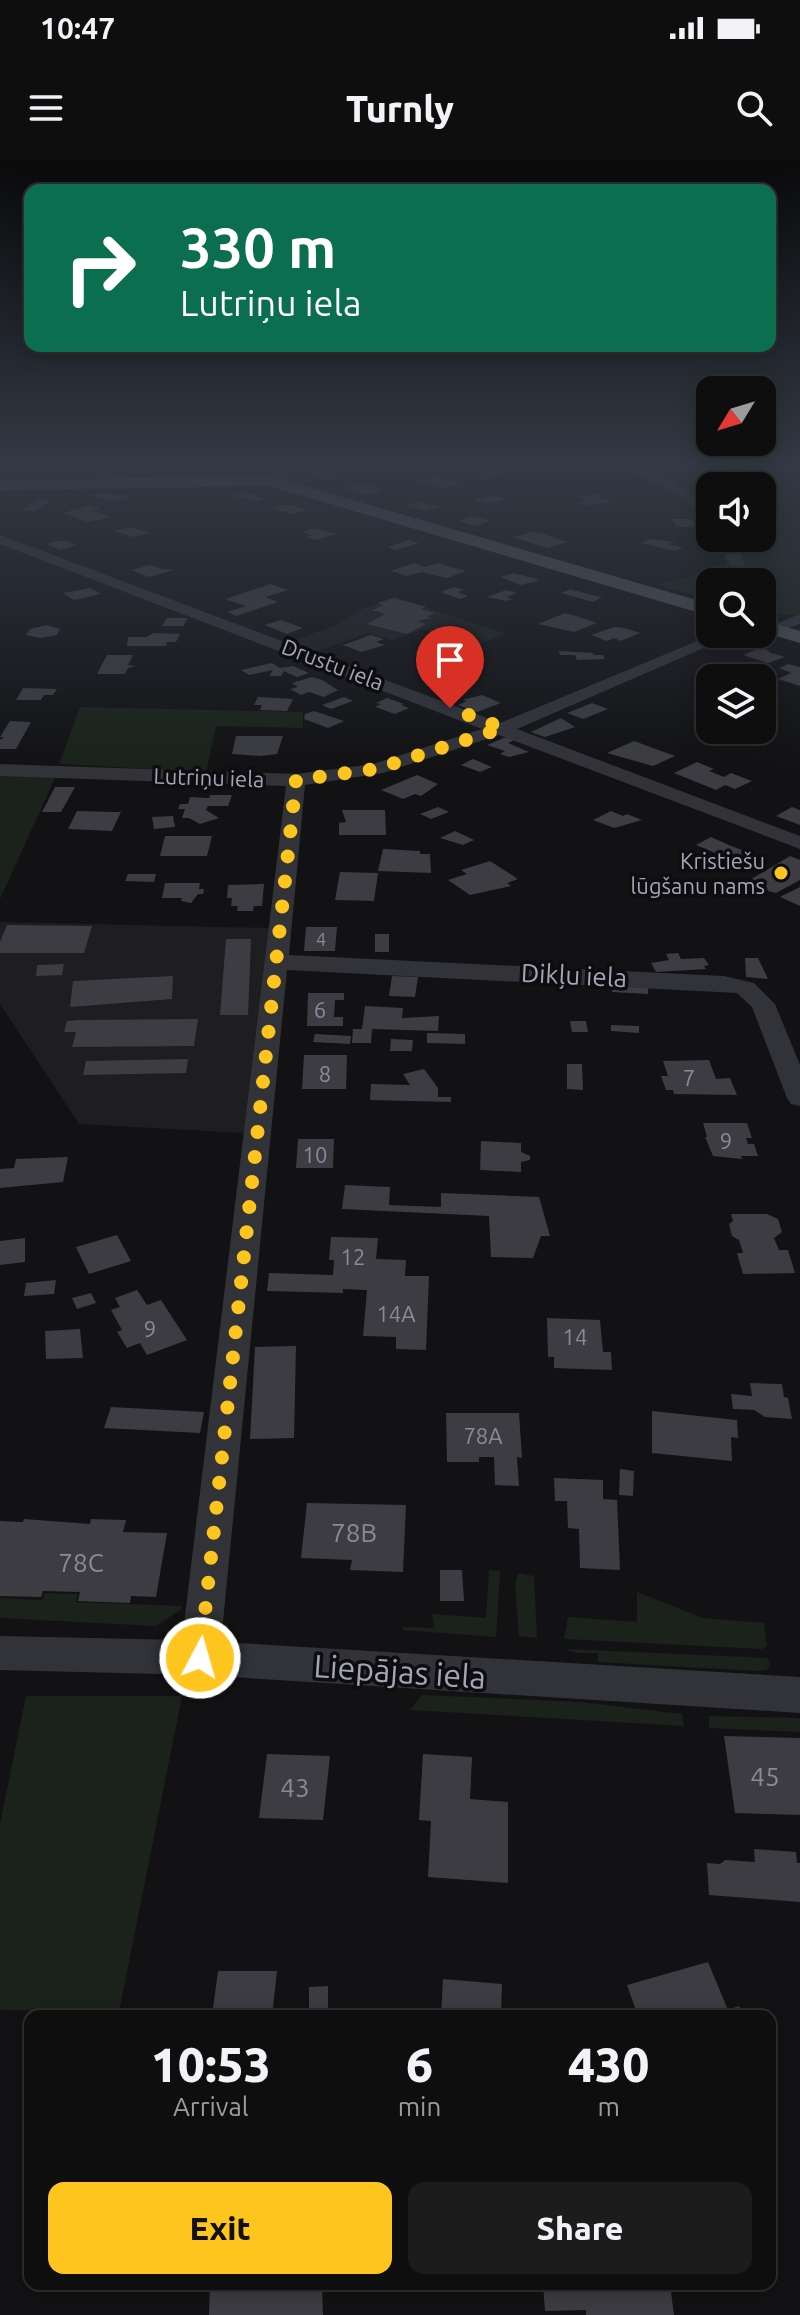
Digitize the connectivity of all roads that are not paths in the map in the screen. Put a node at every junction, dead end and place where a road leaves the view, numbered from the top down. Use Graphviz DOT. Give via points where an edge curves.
graph roads {
  1 [pos="73,567"];
  2 [pos="562,567"];
  3 [pos="696,606"];
  4 [pos="800,619"];
  5 [pos="776,625"];
  6 [pos="776,630"];
  7 [pos="800,637"];
  8 [pos="696,647"];
  9 [pos="503,728"];
  10 [pos="0,770"];
  11 [pos="296,780"];
  12 [pos="800,843"];
  13 [pos="276,962"];
  14 [pos="800,1098"];
  15 [pos="0,1653"];
  16 [pos="200,1658"];
  17 [pos="800,1695"];
  1 -- 9 [label="street, Drustu iela"];
  2 -- 3 [label="main road"];
  4 -- 5 [label="street"];
  6 -- 7 [label="main road"];
  8 -- 9 [label="street, Lutriņu iela"];
  9 -- 11 [label="street, Lutriņu iela" via="376,769"];
  9 -- 12 [label="street, Drustu iela"];
  10 -- 11 [label="street, Lutriņu iela"];
  11 -- 13 [label="street"];
  13 -- 14 [label="street, Dikļu iela" via="745,988 763,1004"];
  13 -- 16 [label="street"];
  15 -- 16 [label="street, Liepājas iela"];
  16 -- 17 [label="street, Liepājas iela"];
}
